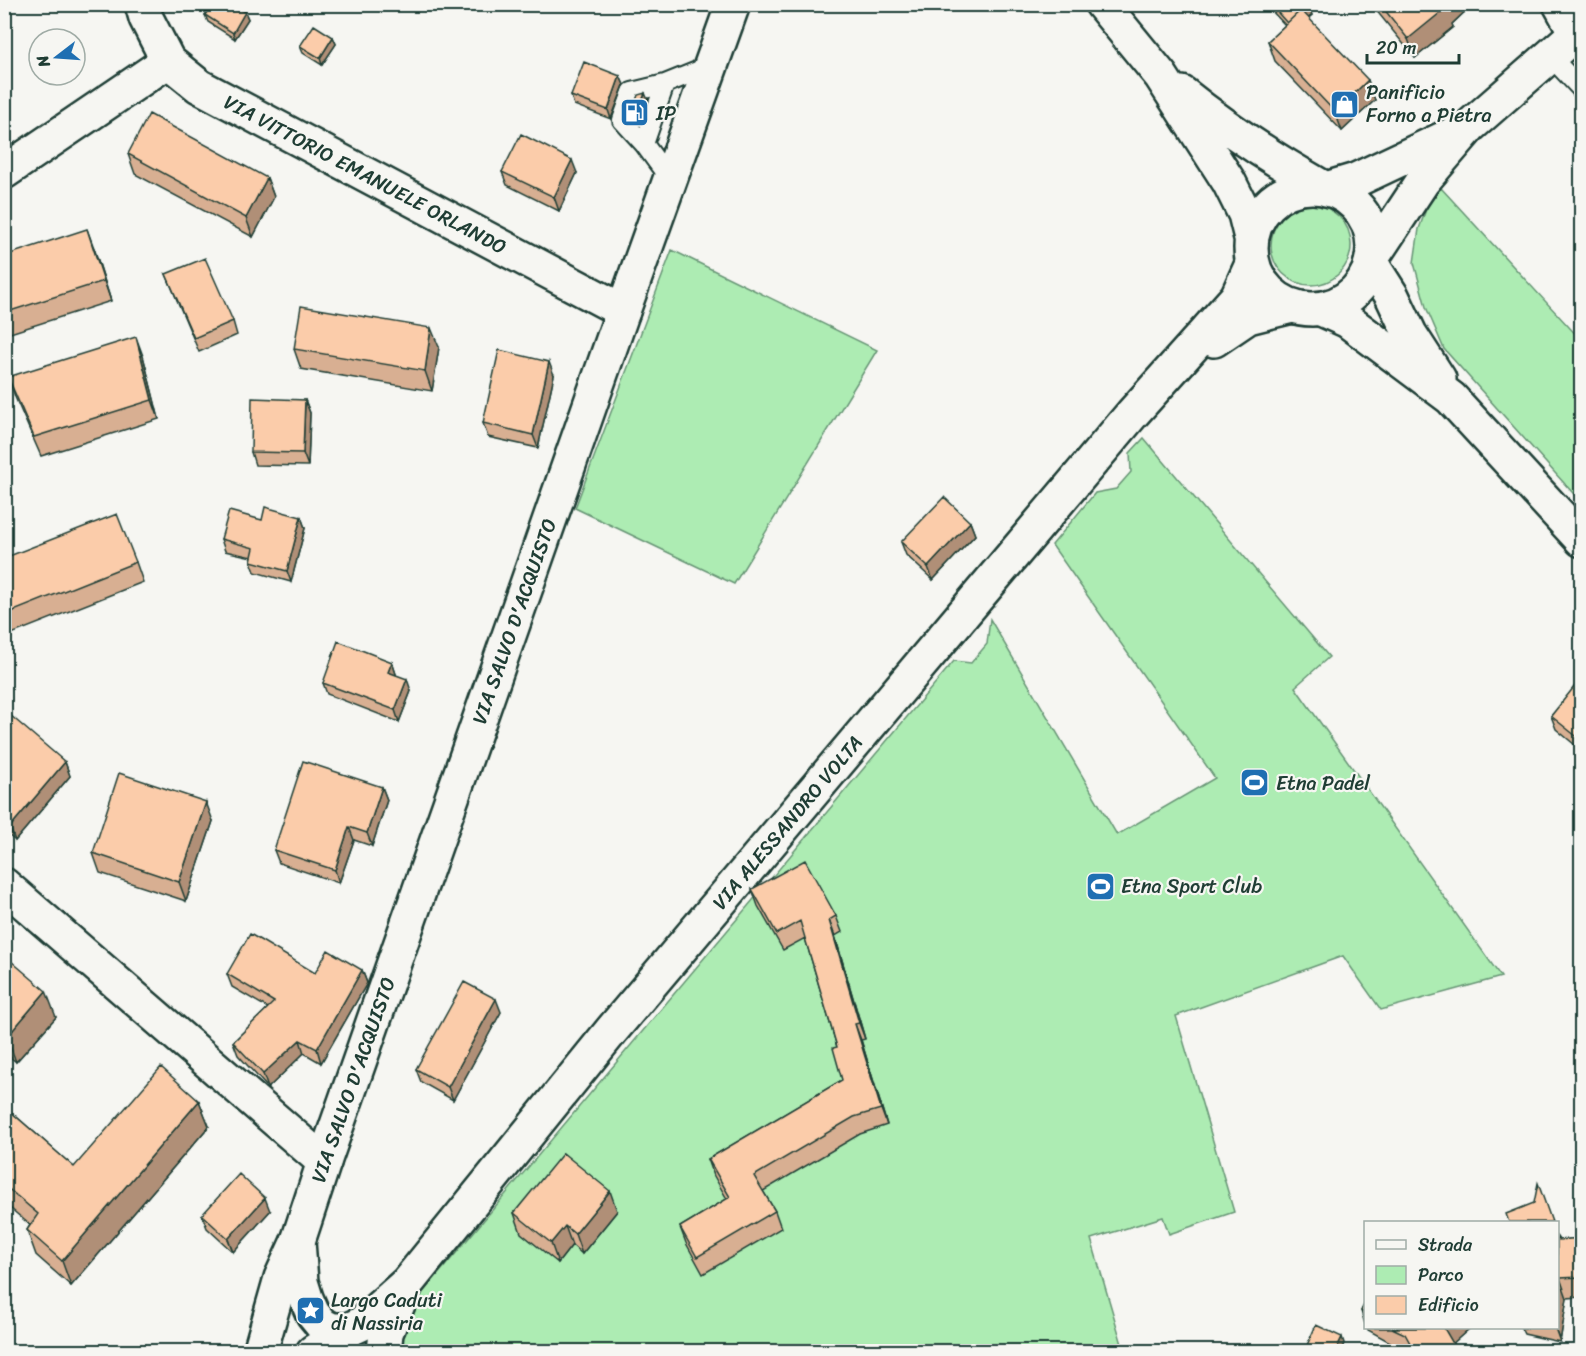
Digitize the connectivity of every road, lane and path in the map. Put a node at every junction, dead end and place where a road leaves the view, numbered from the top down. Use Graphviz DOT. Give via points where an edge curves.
graph roads {
  1 [pos="142,4"];
  2 [pos="733,4"];
  3 [pos="1102,4"];
  4 [pos="1560,4"];
  5 [pos="1579,31"];
  6 [pos="1550,56"];
  7 [pos="168,61"];
  8 [pos="712,65"];
  9 [pos="1161,76"];
  10 [pos="665,84"];
  11 [pos="1581,90"];
  12 [pos="1470,126"];
  13 [pos="644,144"];
  14 [pos="4,172"];
  15 [pos="671,181"];
  16 [pos="1324,188"];
  17 [pos="1252,251"];
  18 [pos="1372,261"];
  19 [pos="1307,308"];
  20 [pos="623,311"];
  21 [pos="1176,367"];
  22 [pos="1451,398"];
  23 [pos="1581,540"];
  24 [pos="4,885"];
  25 [pos="324,1162"];
  26 [pos="298,1241"];
  27 [pos="407,1283"];
  28 [pos="329,1344"];
  29 [pos="260,1352"];
  30 [pos="384,1352"];
  1 -- 7 [label="street, VIA VITTORIO EMANUELE ORLANDO"];
  2 -- 8 [label="street, VIA SALVO D'ACQUISTO"];
  3 -- 9 [label="street"];
  4 -- 5 [label="street"];
  5 -- 6 [label="street"];
  6 -- 11 [label="lane"];
  6 -- 12 [label="street"];
  7 -- 14 [label="street"];
  7 -- 20 [label="street, VIA VITTORIO EMANUELE ORLANDO" via="199,86"];
  8 -- 10 [label="lane"];
  8 -- 15 [label="street, VIA SALVO D'ACQUISTO"];
  9 -- 16 [label="street" via="1265,155"];
  9 -- 17 [label="street" via="1229,182 1245,214"];
  10 -- 13 [label="lane"];
  10 -- 13 [label="lane" via="632,92 622,120"];
  12 -- 16 [label="street" via="1356,180"];
  12 -- 18 [label="street" via="1423,181"];
  13 -- 15 [label="lane"];
  15 -- 20 [label="street, VIA SALVO D'ACQUISTO"];
  16 -- 17 [label="street" via="1290,190 1276,198 1256,223"];
  16 -- 18 [label="street" via="1337,192 1362,212 1373,242"];
  17 -- 19 [label="street" via="1258,278 1267,290 1279,300"];
  17 -- 21 [label="street" via="1237,297"];
  18 -- 19 [label="street" via="1360,286 1349,297 1336,305"];
  18 -- 22 [label="street" via="1410,334"];
  19 -- 21 [label="street" via="1248,317"];
  19 -- 22 [label="street" via="1348,321"];
  20 -- 25 [label="street, VIA SALVO D'ACQUISTO"];
  21 -- 27 [label="street, VIA ALESSANDRO VOLTA" via="612,1030"];
  22 -- 23 [label="street"];
  24 -- 25 [label="street"];
  25 -- 26 [label="street, VIA SALVO D'ACQUISTO"];
  26 -- 28 [label="street" via="301,1282 313,1314 332,1330"];
  26 -- 29 [label="street" via="280,1278"];
  27 -- 28 [label="street" via="361,1324"];
  27 -- 30 [label="street" via="387,1333"];
}
